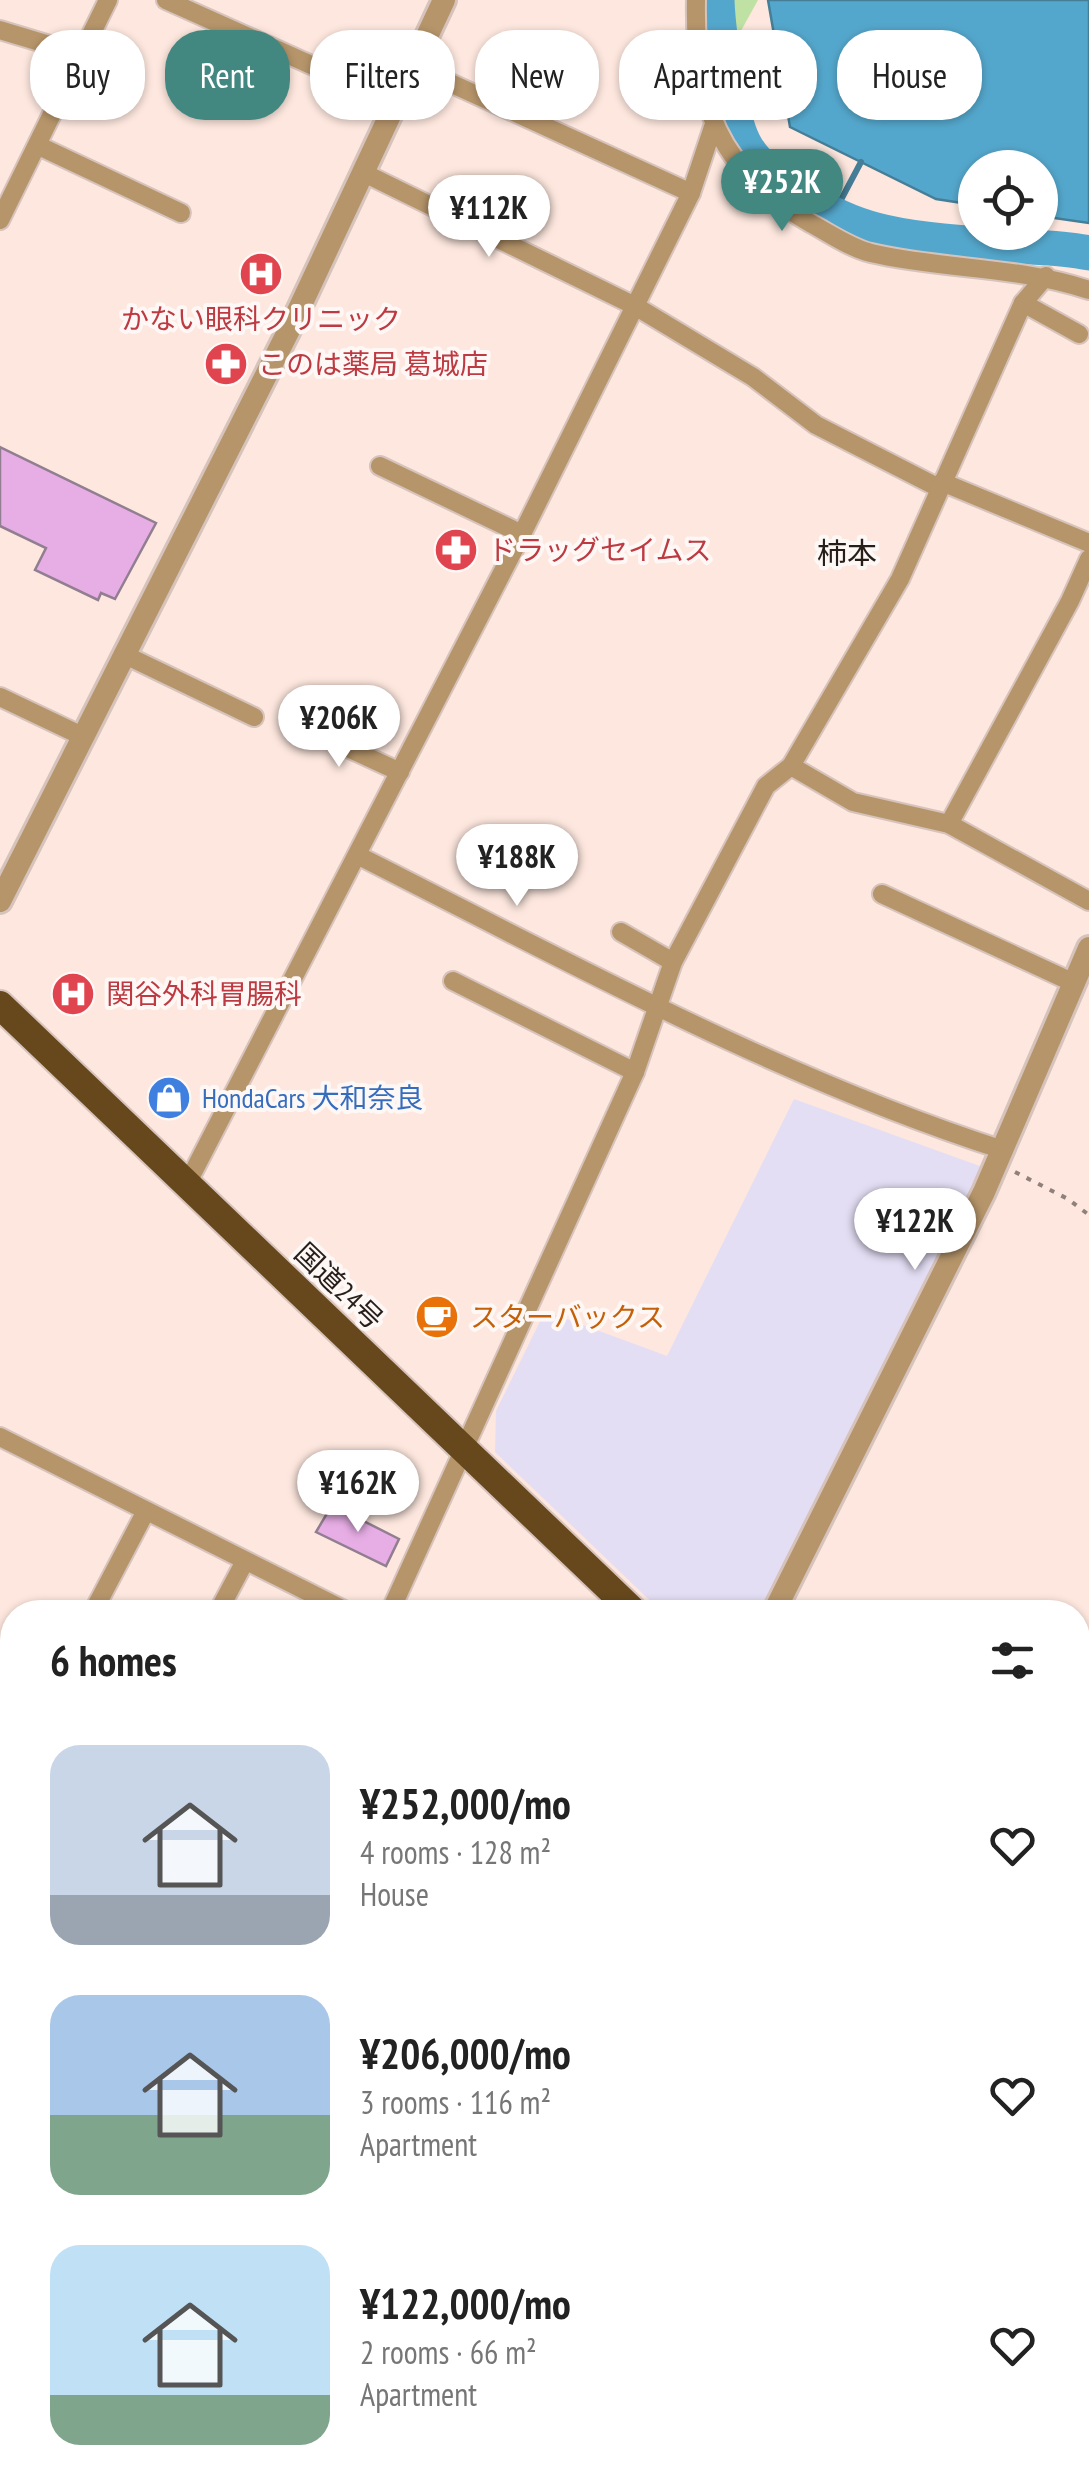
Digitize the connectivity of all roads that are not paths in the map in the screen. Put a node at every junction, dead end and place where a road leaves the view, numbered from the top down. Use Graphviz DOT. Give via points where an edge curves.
graph roads {
  1 [pos="108,0"];
  2 [pos="166,0"];
  3 [pos="444,0"];
  4 [pos="696,0"];
  5 [pos="0,30"];
  6 [pos="94,30"];
  7 [pos="430,30"];
  8 [pos="30,39"];
  9 [pos="310,64"];
  10 [pos="455,85"];
  11 [pos="52,120"];
  12 [pos="388,120"];
  13 [pos="713,127"];
  14 [pos="39,146"];
  15 [pos="364,173"];
  16 [pos="690,193"];
  17 [pos="181,213"];
  18 [pos="0,220"];
  19 [pos="1046,276"];
  20 [pos="1089,290"];
  21 [pos="1024,303"];
  22 [pos="635,306"];
  23 [pos="1079,334"];
  24 [pos="380,466"];
  25 [pos="941,485"];
  26 [pos="522,534"];
  27 [pos="1089,543"];
  28 [pos="1089,559"];
  29 [pos="122,654"];
  30 [pos="0,697"];
  31 [pos="254,717"];
  32 [pos="298,724"];
  33 [pos="82,736"];
  34 [pos="791,766"];
  35 [pos="400,772"];
  36 [pos="949,824"];
  37 [pos="357,855"];
  38 [pos="882,894"];
  39 [pos="0,901"];
  40 [pos="1089,901"];
  41 [pos="621,932"];
  42 [pos="1089,948"];
  43 [pos="672,962"];
  44 [pos="453,981"];
  45 [pos="1074,983"];
  46 [pos="0,1005"];
  47 [pos="655,1005"];
  48 [pos="635,1072"];
  49 [pos="1000,1156"];
  50 [pos="187,1184"];
  51 [pos="0,1437"];
  52 [pos="462,1450"];
  53 [pos="146,1511"];
  54 [pos="244,1563"];
  55 [pos="98,1600"];
  56 [pos="224,1600"];
  57 [pos="323,1600"];
  58 [pos="395,1600"];
  59 [pos="621,1600"];
  60 [pos="780,1600"];
  1 -- 6 [label="street"];
  2 -- 9 [label="street"];
  3 -- 7 [label="street"];
  4 -- 13 [label="street"];
  5 -- 8 [label="street"];
  10 -- 16 [label="street"];
  11 -- 14 [label="street"];
  12 -- 15 [label="street"];
  13 -- 16 [label="street"];
  13 -- 19 [label="street" via="750,182 868,252"];
  14 -- 17 [label="street"];
  14 -- 18 [label="street"];
  15 -- 22 [label="street"];
  15 -- 29 [label="street"];
  16 -- 22 [label="street"];
  19 -- 20 [label="street"];
  19 -- 21 [label="street"];
  21 -- 23 [label="street"];
  21 -- 25 [label="street"];
  22 -- 25 [label="street" via="753,377 816,425"];
  22 -- 26 [label="street"];
  24 -- 26 [label="street"];
  25 -- 27 [label="street"];
  25 -- 34 [label="street" via="900,579"];
  26 -- 35 [label="street"];
  28 -- 36 [label="street"];
  29 -- 31 [label="street"];
  29 -- 33 [label="street"];
  30 -- 33 [label="street"];
  32 -- 35 [label="street"];
  33 -- 39 [label="street"];
  34 -- 36 [label="street" via="854,802"];
  34 -- 43 [label="street" via="766,786"];
  35 -- 37 [label="street"];
  36 -- 40 [label="street"];
  37 -- 47 [label="street"];
  37 -- 50 [label="street"];
  38 -- 45 [label="street"];
  41 -- 43 [label="street"];
  42 -- 45 [label="street"];
  43 -- 47 [label="street"];
  44 -- 48 [label="street"];
  45 -- 49 [label="street"];
  46 -- 50 [label="highway, 国道24号"];
  47 -- 48 [label="street"];
  47 -- 49 [label="street" via="791,1071"];
  48 -- 52 [label="street"];
  49 -- 60 [label="street"];
  50 -- 52 [label="highway, 国道24号"];
  51 -- 53 [label="street"];
  52 -- 58 [label="street"];
  52 -- 59 [label="highway, 国道24号"];
  53 -- 54 [label="street"];
  53 -- 55 [label="street"];
  54 -- 56 [label="street"];
  54 -- 57 [label="street"];
}
